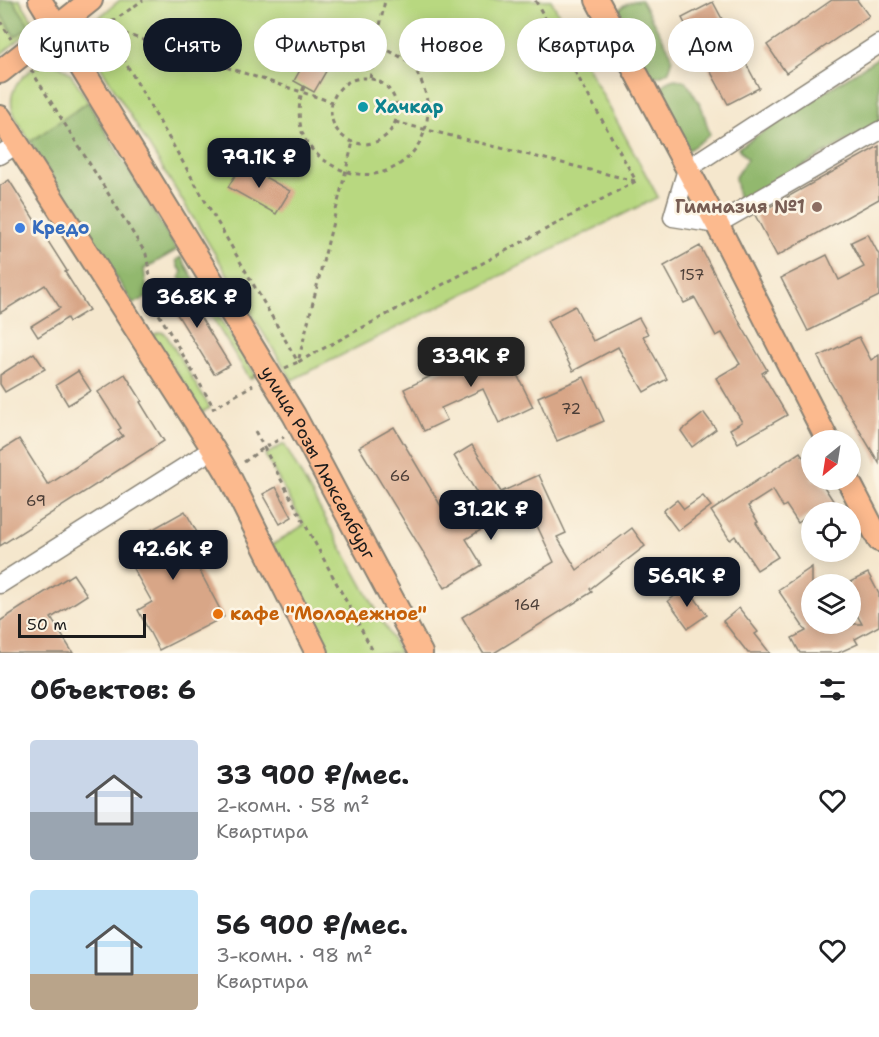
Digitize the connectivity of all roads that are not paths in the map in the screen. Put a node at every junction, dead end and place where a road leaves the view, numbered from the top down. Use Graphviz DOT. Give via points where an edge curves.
graph roads {
  1 [pos="40,0"];
  2 [pos="91,0"];
  3 [pos="597,0"];
  4 [pos="51,18"];
  5 [pos="68,18"];
  6 [pos="879,44"];
  7 [pos="18,57"];
  8 [pos="0,72"];
  9 [pos="85,72"];
  10 [pos="0,117"];
  11 [pos="879,131"];
  12 [pos="9,149"];
  13 [pos="687,170"];
  14 [pos="717,224"];
  15 [pos="822,430"];
  16 [pos="213,449"];
  17 [pos="853,490"];
  18 [pos="879,540"];
  19 [pos="0,585"];
  20 [pos="317,653"];
  21 [pos="421,653"];
  1 -- 4 [label="main road, улица Розы Люксембург"];
  2 -- 5 [label="main road"];
  3 -- 13 [label="main road"];
  6 -- 13 [label="street"];
  7 -- 8 [label="main road"];
  9 -- 21 [label="main road, улица Розы Люксембург" via="302,428"];
  10 -- 12 [label="main road"];
  11 -- 14 [label="street"];
  12 -- 16 [label="main road" via="205,414"];
  13 -- 14 [label="main road"];
  13 -- 14 [label="street" via="673,217"];
  14 -- 15 [label="main road"];
  16 -- 19 [label="street"];
  16 -- 20 [label="main road"];
  17 -- 18 [label="main road"];
}
